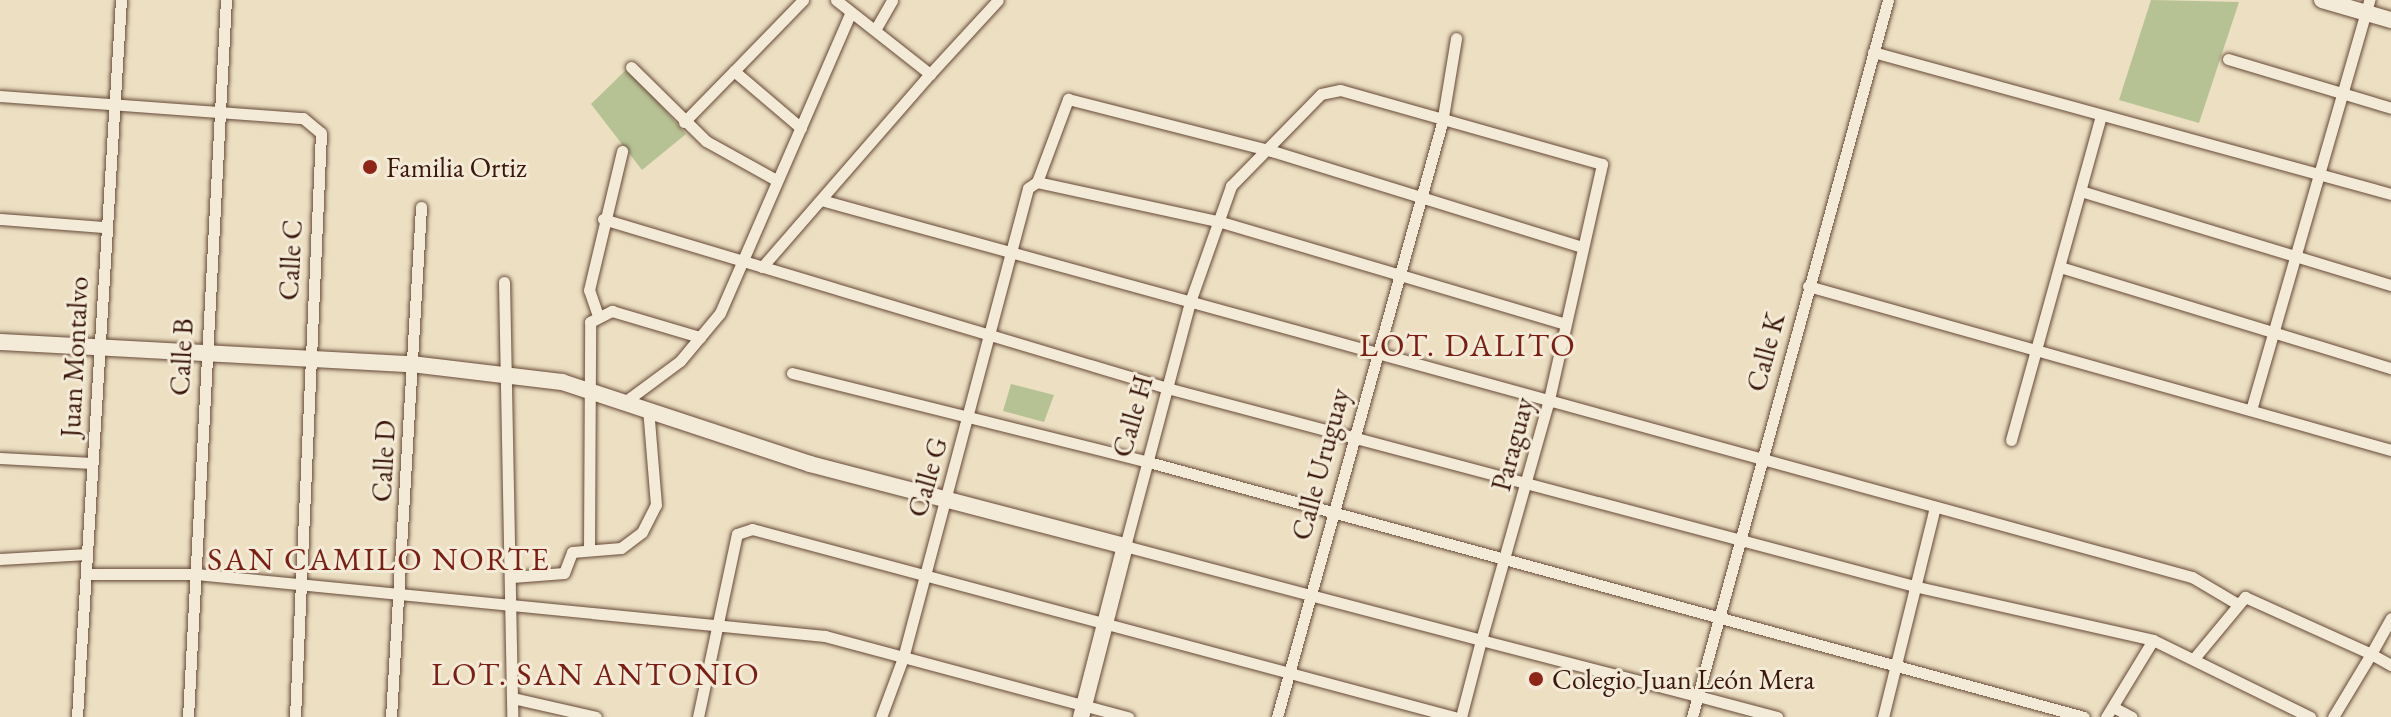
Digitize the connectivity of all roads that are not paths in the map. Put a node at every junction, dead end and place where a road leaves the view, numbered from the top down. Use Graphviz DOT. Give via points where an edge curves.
graph roads {
  1 [pos="121,0"];
  2 [pos="226,0"];
  3 [pos="803,0"];
  4 [pos="836,0"];
  5 [pos="892,0"];
  6 [pos="998,0"];
  7 [pos="1888,0"];
  8 [pos="2322,0"];
  9 [pos="2367,6"];
  10 [pos="851,12"];
  11 [pos="2391,20"];
  12 [pos="875,30"];
  13 [pos="1456,38"];
  14 [pos="1873,52"];
  15 [pos="2228,59"];
  16 [pos="631,67"];
  17 [pos="734,71"];
  18 [pos="930,74"];
  19 [pos="2339,94"];
  20 [pos="0,96"];
  21 [pos="116,103"];
  22 [pos="2391,108"];
  23 [pos="217,110"];
  24 [pos="2101,115"];
  25 [pos="684,122"];
  26 [pos="1442,123"];
  27 [pos="801,128"];
  28 [pos="622,151"];
  29 [pos="1272,151"];
  30 [pos="1602,164"];
  31 [pos="2319,174"];
  32 [pos="776,180"];
  33 [pos="1037,182"];
  34 [pos="2081,191"];
  35 [pos="2391,194"];
  36 [pos="821,200"];
  37 [pos="1420,200"];
  38 [pos="421,207"];
  39 [pos="0,219"];
  40 [pos="603,219"];
  41 [pos="1218,221"];
  42 [pos="104,227"];
  43 [pos="1582,247"];
  44 [pos="1014,248"];
  45 [pos="2296,253"];
  46 [pos="745,262"];
  47 [pos="762,267"];
  48 [pos="2060,267"];
  49 [pos="1399,272"];
  50 [pos="504,282"];
  51 [pos="2391,285"];
  52 [pos="1808,286"];
  53 [pos="1190,302"];
  54 [pos="597,313"];
  55 [pos="1565,324"];
  56 [pos="991,331"];
  57 [pos="2272,335"];
  58 [pos="700,337"];
  59 [pos="0,342"];
  60 [pos="99,347"];
  61 [pos="2036,350"];
  62 [pos="206,353"];
  63 [pos="1374,353"];
  64 [pos="308,360"];
  65 [pos="411,364"];
  66 [pos="2391,368"];
  67 [pos="505,371"];
  68 [pos="792,373"];
  69 [pos="1167,388"];
  70 [pos="586,389"];
  71 [pos="626,401"];
  72 [pos="1548,404"];
  73 [pos="648,408"];
  74 [pos="2251,410"];
  75 [pos="968,422"];
  76 [pos="1352,437"];
  77 [pos="2011,440"];
  78 [pos="2391,450"];
  79 [pos="0,458"];
  80 [pos="1761,459"];
  81 [pos="1145,461"];
  82 [pos="92,463"];
  83 [pos="1527,483"];
  84 [pos="945,498"];
  85 [pos="1935,507"];
  86 [pos="1332,511"];
  87 [pos="1740,540"];
  88 [pos="1125,546"];
  89 [pos="589,550"];
  90 [pos="87,554"];
  91 [pos="0,559"];
  92 [pos="1506,560"];
  93 [pos="86,574"];
  94 [pos="196,574"];
  95 [pos="512,577"];
  96 [pos="924,579"];
  97 [pos="301,583"];
  98 [pos="1918,587"];
  99 [pos="1310,595"];
  100 [pos="401,596"];
  101 [pos="2236,603"];
  102 [pos="514,608"];
  103 [pos="1717,615"];
  104 [pos="2391,618"];
  105 [pos="1105,623"];
  106 [pos="717,627"];
  107 [pos="1481,640"];
  108 [pos="2153,640"];
  109 [pos="2371,654"];
  110 [pos="2196,656"];
  111 [pos="903,658"];
  112 [pos="2391,665"];
  113 [pos="1896,666"];
  114 [pos="1289,672"];
  115 [pos="1698,696"];
  116 [pos="513,698"];
  117 [pos="1083,711"];
  118 [pos="2110,712"];
  119 [pos="77,717"];
  120 [pos="188,717"];
  121 [pos="295,717"];
  122 [pos="391,717"];
  123 [pos="512,717"];
  124 [pos="596,717"];
  125 [pos="698,717"];
  126 [pos="881,717"];
  127 [pos="1128,717"];
  128 [pos="1277,717"];
  129 [pos="1454,717"];
  130 [pos="1461,717"];
  131 [pos="1692,717"];
  132 [pos="1777,717"];
  133 [pos="1883,717"];
  134 [pos="2084,717"];
  135 [pos="2132,717"];
  136 [pos="2310,717"];
  137 [pos="2333,717"];
  1 -- 21 [label="street, Juan Montalvo"];
  2 -- 23 [label="street, Calle B"];
  3 -- 17 [label="street"];
  4 -- 10 [label="street"];
  5 -- 12 [label="street"];
  6 -- 18 [label="street"];
  7 -- 14 [label="street, Calle K"];
  8 -- 9 [label="street"];
  9 -- 11 [label="street"];
  9 -- 19 [label="street"];
  10 -- 12 [label="street"];
  10 -- 27 [label="street"];
  12 -- 18 [label="street"];
  13 -- 26 [label="street, Calle Uruguay"];
  14 -- 24 [label="street"];
  14 -- 52 [label="street, Calle K"];
  15 -- 19 [label="street"];
  16 -- 25 [label="street"];
  17 -- 25 [label="street"];
  17 -- 27 [label="street"];
  18 -- 36 [label="street"];
  19 -- 22 [label="street"];
  19 -- 31 [label="street"];
  20 -- 21 [label="street, Calle C"];
  21 -- 23 [label="street, Calle C"];
  21 -- 42 [label="street, Juan Montalvo"];
  23 -- 62 [label="street, Calle B"];
  23 -- 64 [label="street, Calle C" via="303,118 321,133"];
  24 -- 31 [label="street"];
  24 -- 34 [label="street"];
  25 -- 32 [label="street"];
  26 -- 29 [label="street, Calle H" via="1340,90 1310,100"];
  26 -- 30 [label="street, Calle H"];
  26 -- 37 [label="street, Calle Uruguay"];
  27 -- 32 [label="street"];
  28 -- 40 [label="street"];
  29 -- 33 [label="street, Calle G" via="1068,99"];
  29 -- 37 [label="street"];
  29 -- 41 [label="street, Calle H" via="1239,173"];
  30 -- 43 [label="street, Paraguay"];
  31 -- 35 [label="street"];
  31 -- 45 [label="street"];
  32 -- 46 [label="street"];
  33 -- 41 [label="street"];
  33 -- 44 [label="street, Calle G" via="1028,188"];
  34 -- 45 [label="street"];
  34 -- 48 [label="street"];
  36 -- 44 [label="street"];
  36 -- 47 [label="street"];
  37 -- 43 [label="street"];
  37 -- 49 [label="street, Calle Uruguay"];
  38 -- 65 [label="street, Calle D"];
  39 -- 42 [label="street"];
  40 -- 46 [label="street"];
  40 -- 54 [label="street" via="589,290"];
  41 -- 49 [label="street"];
  41 -- 53 [label="street, Calle H"];
  42 -- 60 [label="street, Juan Montalvo"];
  43 -- 55 [label="street, Paraguay"];
  44 -- 53 [label="street"];
  44 -- 56 [label="street, Calle G"];
  45 -- 51 [label="street"];
  45 -- 57 [label="street"];
  46 -- 47 [label="street"];
  46 -- 58 [label="street"];
  47 -- 56 [label="street"];
  48 -- 57 [label="street"];
  48 -- 61 [label="street"];
  49 -- 55 [label="street"];
  49 -- 63 [label="street, Calle Uruguay"];
  50 -- 67 [label="street"];
  52 -- 61 [label="street"];
  52 -- 80 [label="street, Calle K"];
  53 -- 63 [label="street"];
  53 -- 69 [label="street, Calle H"];
  54 -- 58 [label="street" via="612,311"];
  54 -- 70 [label="street" via="589,327"];
  55 -- 72 [label="street, Paraguay"];
  56 -- 69 [label="street"];
  56 -- 75 [label="street, Calle G"];
  57 -- 66 [label="street"];
  57 -- 74 [label="street"];
  58 -- 71 [label="street"];
  59 -- 60 [label="street"];
  60 -- 62 [label="street"];
  60 -- 82 [label="street, Juan Montalvo"];
  61 -- 74 [label="street"];
  61 -- 77 [label="street"];
  62 -- 64 [label="street"];
  62 -- 94 [label="street, Calle B"];
  63 -- 72 [label="street"];
  63 -- 76 [label="street, Calle Uruguay"];
  64 -- 65 [label="street"];
  64 -- 97 [label="street, Calle C"];
  65 -- 67 [label="street"];
  65 -- 100 [label="street, Calle D"];
  67 -- 70 [label="street"];
  67 -- 95 [label="street"];
  68 -- 75 [label="street"];
  69 -- 76 [label="street"];
  69 -- 81 [label="street, Calle H"];
  70 -- 71 [label="street"];
  70 -- 89 [label="street"];
  71 -- 73 [label="street"];
  72 -- 80 [label="street"];
  72 -- 83 [label="street, Paraguay"];
  73 -- 84 [label="street" via="810,464"];
  73 -- 89 [label="street" via="655,509 623,547"];
  74 -- 78 [label="street"];
  75 -- 81 [label="street"];
  75 -- 84 [label="street, Calle G"];
  76 -- 83 [label="street"];
  76 -- 86 [label="street, Calle Uruguay"];
  79 -- 82 [label="street"];
  80 -- 85 [label="street"];
  80 -- 87 [label="street, Calle K"];
  81 -- 86 [label="street"];
  81 -- 88 [label="street, Calle H"];
  82 -- 90 [label="street, Juan Montalvo"];
  83 -- 87 [label="street"];
  83 -- 92 [label="street, Paraguay"];
  84 -- 88 [label="street"];
  84 -- 96 [label="street, Calle G"];
  85 -- 98 [label="street"];
  85 -- 101 [label="street" via="2192,577"];
  86 -- 92 [label="street"];
  86 -- 99 [label="street, Calle Uruguay"];
  87 -- 98 [label="street"];
  87 -- 103 [label="street, Calle K"];
  88 -- 99 [label="street"];
  88 -- 105 [label="street, Calle H"];
  89 -- 95 [label="street" via="572,552 564,573"];
  90 -- 91 [label="street"];
  90 -- 93 [label="street, Juan Montalvo"];
  92 -- 103 [label="street"];
  92 -- 107 [label="street, Paraguay"];
  93 -- 94 [label="street"];
  93 -- 119 [label="street, Juan Montalvo"];
  94 -- 97 [label="street"];
  94 -- 120 [label="street, Calle B"];
  95 -- 102 [label="street"];
  96 -- 105 [label="street"];
  96 -- 106 [label="street" via="752,529 737,534"];
  96 -- 111 [label="street, Calle G"];
  97 -- 100 [label="street"];
  97 -- 121 [label="street, Calle C"];
  98 -- 108 [label="street"];
  98 -- 113 [label="street"];
  99 -- 107 [label="street"];
  99 -- 114 [label="street, Calle Uruguay"];
  100 -- 102 [label="street"];
  100 -- 122 [label="street, Calle D"];
  101 -- 109 [label="street" via="2256,597"];
  101 -- 110 [label="street"];
  102 -- 106 [label="street"];
  102 -- 116 [label="street"];
  103 -- 113 [label="street"];
  103 -- 115 [label="street, Calle K"];
  104 -- 109 [label="street"];
  105 -- 114 [label="street"];
  105 -- 117 [label="street, Calle H"];
  106 -- 111 [label="street" via="825,636"];
  106 -- 125 [label="street"];
  107 -- 115 [label="street"];
  107 -- 130 [label="street, Paraguay"];
  108 -- 110 [label="street"];
  108 -- 118 [label="street"];
  109 -- 112 [label="street"];
  109 -- 137 [label="street"];
  110 -- 136 [label="street"];
  111 -- 117 [label="street"];
  111 -- 126 [label="street, Calle G"];
  113 -- 133 [label="street"];
  113 -- 134 [label="street"];
  114 -- 128 [label="street, Calle Uruguay"];
  114 -- 129 [label="street"];
  115 -- 131 [label="street, Calle K"];
  115 -- 132 [label="street"];
  116 -- 123 [label="street"];
  116 -- 124 [label="street"];
  117 -- 127 [label="street"];
  118 -- 135 [label="street"];
}
